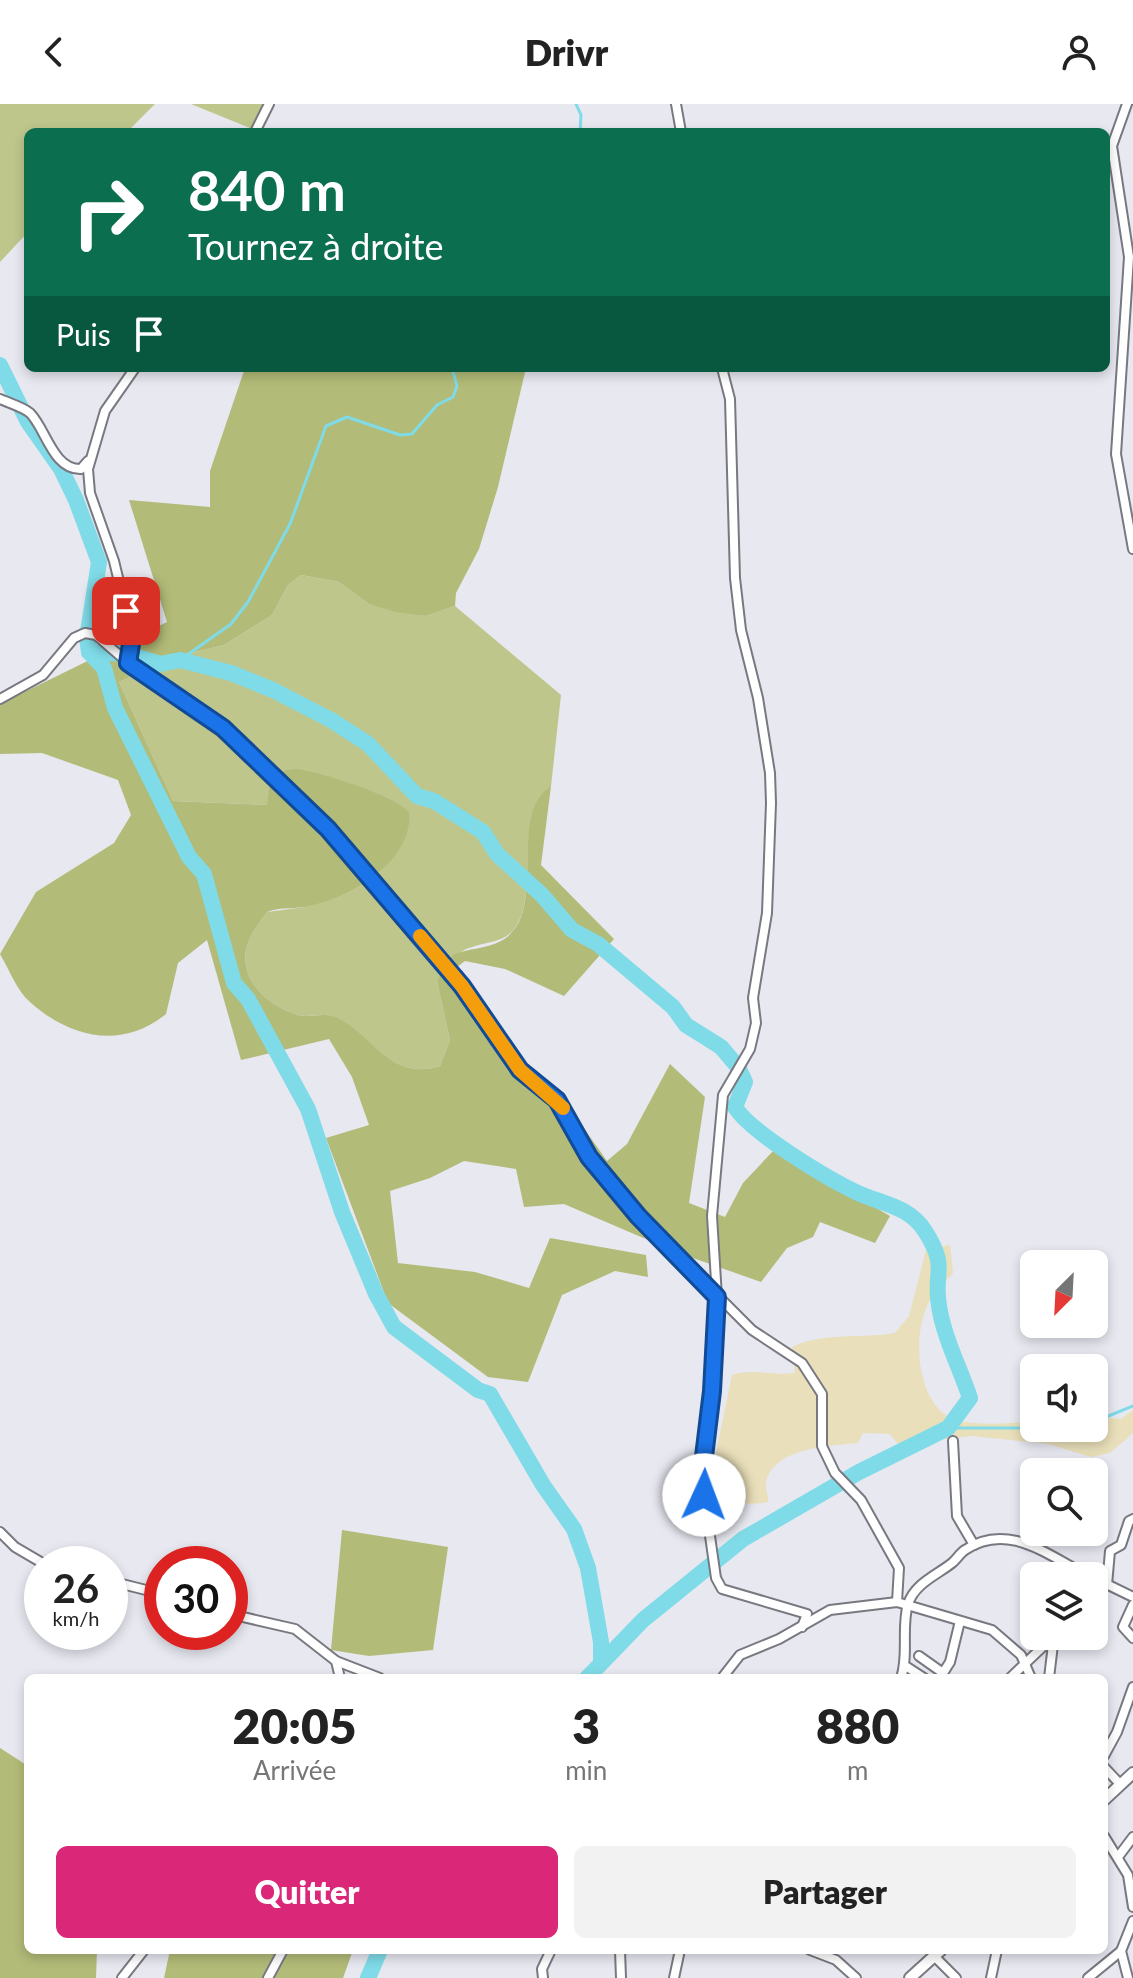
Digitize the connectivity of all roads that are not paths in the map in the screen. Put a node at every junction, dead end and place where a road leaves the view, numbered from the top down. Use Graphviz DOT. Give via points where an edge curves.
graph roads {
  1 [pos="269,104"];
  2 [pos="676,104"];
  3 [pos="1127,104"];
  4 [pos="257,128"];
  5 [pos="680,128"];
  6 [pos="132,372"];
  7 [pos="723,372"];
  8 [pos="0,399"];
  9 [pos="89,461"];
  10 [pos="1133,549"];
  11 [pos="128,663"];
  12 [pos="0,699"];
  13 [pos="717,1297"];
  14 [pos="953,1441"];
  15 [pos="1133,1519"];
  16 [pos="0,1532"];
  17 [pos="974,1545"];
  18 [pos="24,1552"];
  19 [pos="1063,1562"];
  20 [pos="1108,1574"];
  21 [pos="1108,1585"];
  22 [pos="1133,1597"];
  23 [pos="897,1602"];
  24 [pos="908,1604"];
  25 [pos="1133,1605"];
  26 [pos="248,1618"];
  27 [pos="960,1621"];
  28 [pos="802,1627"];
  29 [pos="1133,1638"];
  30 [pos="1038,1650"];
  31 [pos="1052,1650"];
  32 [pos="919,1656"];
  33 [pos="336,1661"];
  34 [pos="1022,1663"];
  35 [pos="904,1665"];
  36 [pos="339,1674"];
  37 [pos="370,1674"];
  38 [pos="725,1674"];
  39 [pos="902,1674"];
  40 [pos="918,1674"];
  41 [pos="1013,1674"];
  42 [pos="1029,1674"];
  43 [pos="1049,1674"];
  44 [pos="1133,1687"];
  45 [pos="1108,1749"];
  46 [pos="1108,1771"];
  47 [pos="1133,1773"];
  48 [pos="1120,1784"];
  49 [pos="1108,1796"];
  50 [pos="1133,1837"];
  51 [pos="1108,1842"];
  52 [pos="1118,1857"];
  53 [pos="1133,1907"];
  54 [pos="1133,1921"];
  55 [pos="1121,1951"];
  56 [pos="141,1954"];
  57 [pos="281,1954"];
  58 [pos="549,1954"];
  59 [pos="620,1954"];
  60 [pos="679,1954"];
  61 [pos="820,1954"];
  62 [pos="838,1954"];
  63 [pos="937,1954"];
  64 [pos="939,1954"];
  65 [pos="996,1954"];
  66 [pos="836,1960"];
  67 [pos="122,1978"];
  68 [pos="268,1978"];
  69 [pos="543,1978"];
  70 [pos="621,1978"];
  71 [pos="674,1978"];
  72 [pos="856,1978"];
  73 [pos="910,1978"];
  74 [pos="956,1978"];
  75 [pos="991,1978"];
  76 [pos="1088,1978"];
  77 [pos="1128,1978"];
  1 -- 4 [label="street"];
  2 -- 5 [label="street"];
  3 -- 10 [label="street" via="1112,146 1129,257 1116,454"];
  6 -- 9 [label="street" via="105,411"];
  7 -- 13 [label="street" via="730,399 735,578 771,803 767,913 754,977 756,1023 750,1049 723,1095 712,1216"];
  8 -- 9 [label="street" via="29,412 61,461 73,469"];
  9 -- 11 [label="street" via="90,493 126,611"];
  11 -- 12 [label="street" via="96,635 85,633 74,638 43,675"];
  11 -- 13 [label="street" via="223,728 328,829 462,986 520,1070 557,1100 589,1157 638,1216"];
  13 -- 23 [label="street" via="752,1330 802,1363 822,1394 822,1446 835,1473 861,1500 891,1550 899,1568"];
  13 -- 28 [label="street" via="702,1473 703,1515 716,1578 727,1594 807,1614"];
  14 -- 17 [label="street" via="957,1516"];
  15 -- 20 [label="street" via="1121,1545 1110,1551"];
  16 -- 18 [label="street"];
  17 -- 19 [label="street" via="1024,1541"];
  17 -- 24 [label="street" via="937,1569"];
  21 -- 22 [label="street"];
  23 -- 24 [label="street"];
  23 -- 28 [label="street" via="842,1606"];
  24 -- 27 [label="street"];
  24 -- 35 [label="street"];
  25 -- 29 [label="street" via="1123,1627"];
  26 -- 33 [label="street" via="295,1629"];
  27 -- 32 [label="street" via="943,1673"];
  27 -- 34 [label="street" via="992,1630 1021,1655"];
  28 -- 38 [label="street" via="740,1655"];
  30 -- 34 [label="street"];
  31 -- 43 [label="street"];
  33 -- 36 [label="street"];
  33 -- 37 [label="street"];
  34 -- 41 [label="street"];
  34 -- 42 [label="street"];
  35 -- 39 [label="street"];
  35 -- 40 [label="street"];
  44 -- 45 [label="street"];
  46 -- 48 [label="street"];
  47 -- 48 [label="street"];
  48 -- 49 [label="street"];
  50 -- 52 [label="street"];
  51 -- 52 [label="street"];
  52 -- 53 [label="street" via="1128,1875"];
  54 -- 55 [label="street"];
  55 -- 76 [label="street"];
  55 -- 77 [label="street"];
  56 -- 67 [label="street"];
  57 -- 68 [label="street"];
  58 -- 69 [label="street"];
  59 -- 70 [label="street"];
  60 -- 71 [label="street"];
  61 -- 66 [label="street"];
  62 -- 66 [label="street"];
  63 -- 73 [label="street"];
  64 -- 74 [label="street"];
  65 -- 75 [label="street"];
  66 -- 72 [label="street"];
}
